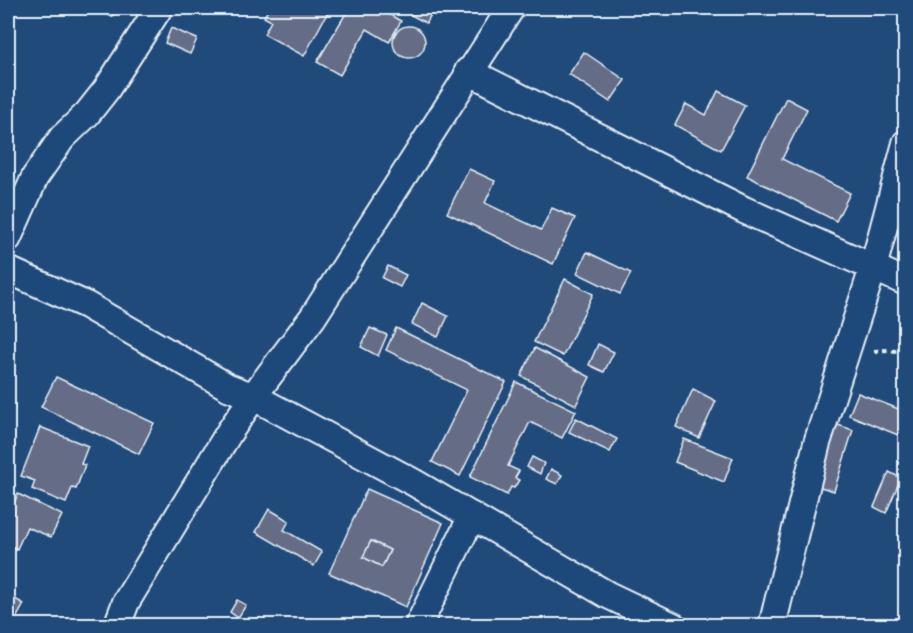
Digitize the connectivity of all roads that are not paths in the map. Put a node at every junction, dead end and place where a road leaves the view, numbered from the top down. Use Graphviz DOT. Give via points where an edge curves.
graph roads {
  1 [pos="159,8"];
  2 [pos="511,8"];
  3 [pos="468,71"];
  4 [pos="906,143"];
  5 [pos="8,237"];
  6 [pos="873,268"];
  7 [pos="8,270"];
  8 [pos="906,282"];
  9 [pos="254,397"];
  10 [pos="472,516"];
  11 [pos="117,626"];
  12 [pos="418,626"];
  13 [pos="673,626"];
  14 [pos="772,626"];
  1 -- 5 [label="street" via="106,90 62,138 35,177"];
  2 -- 3 [label="street"];
  3 -- 6 [label="street" via="744,210"];
  3 -- 9 [label="street" via="313,317"];
  4 -- 6 [label="street"];
  6 -- 8 [label="street"];
  6 -- 14 [label="street" via="817,444"];
  7 -- 9 [label="street" via="86,305 228,387"];
  9 -- 10 [label="street"];
  9 -- 11 [label="street" via="126,602"];
  10 -- 12 [label="street"];
  10 -- 13 [label="street" via="608,595"];
}
